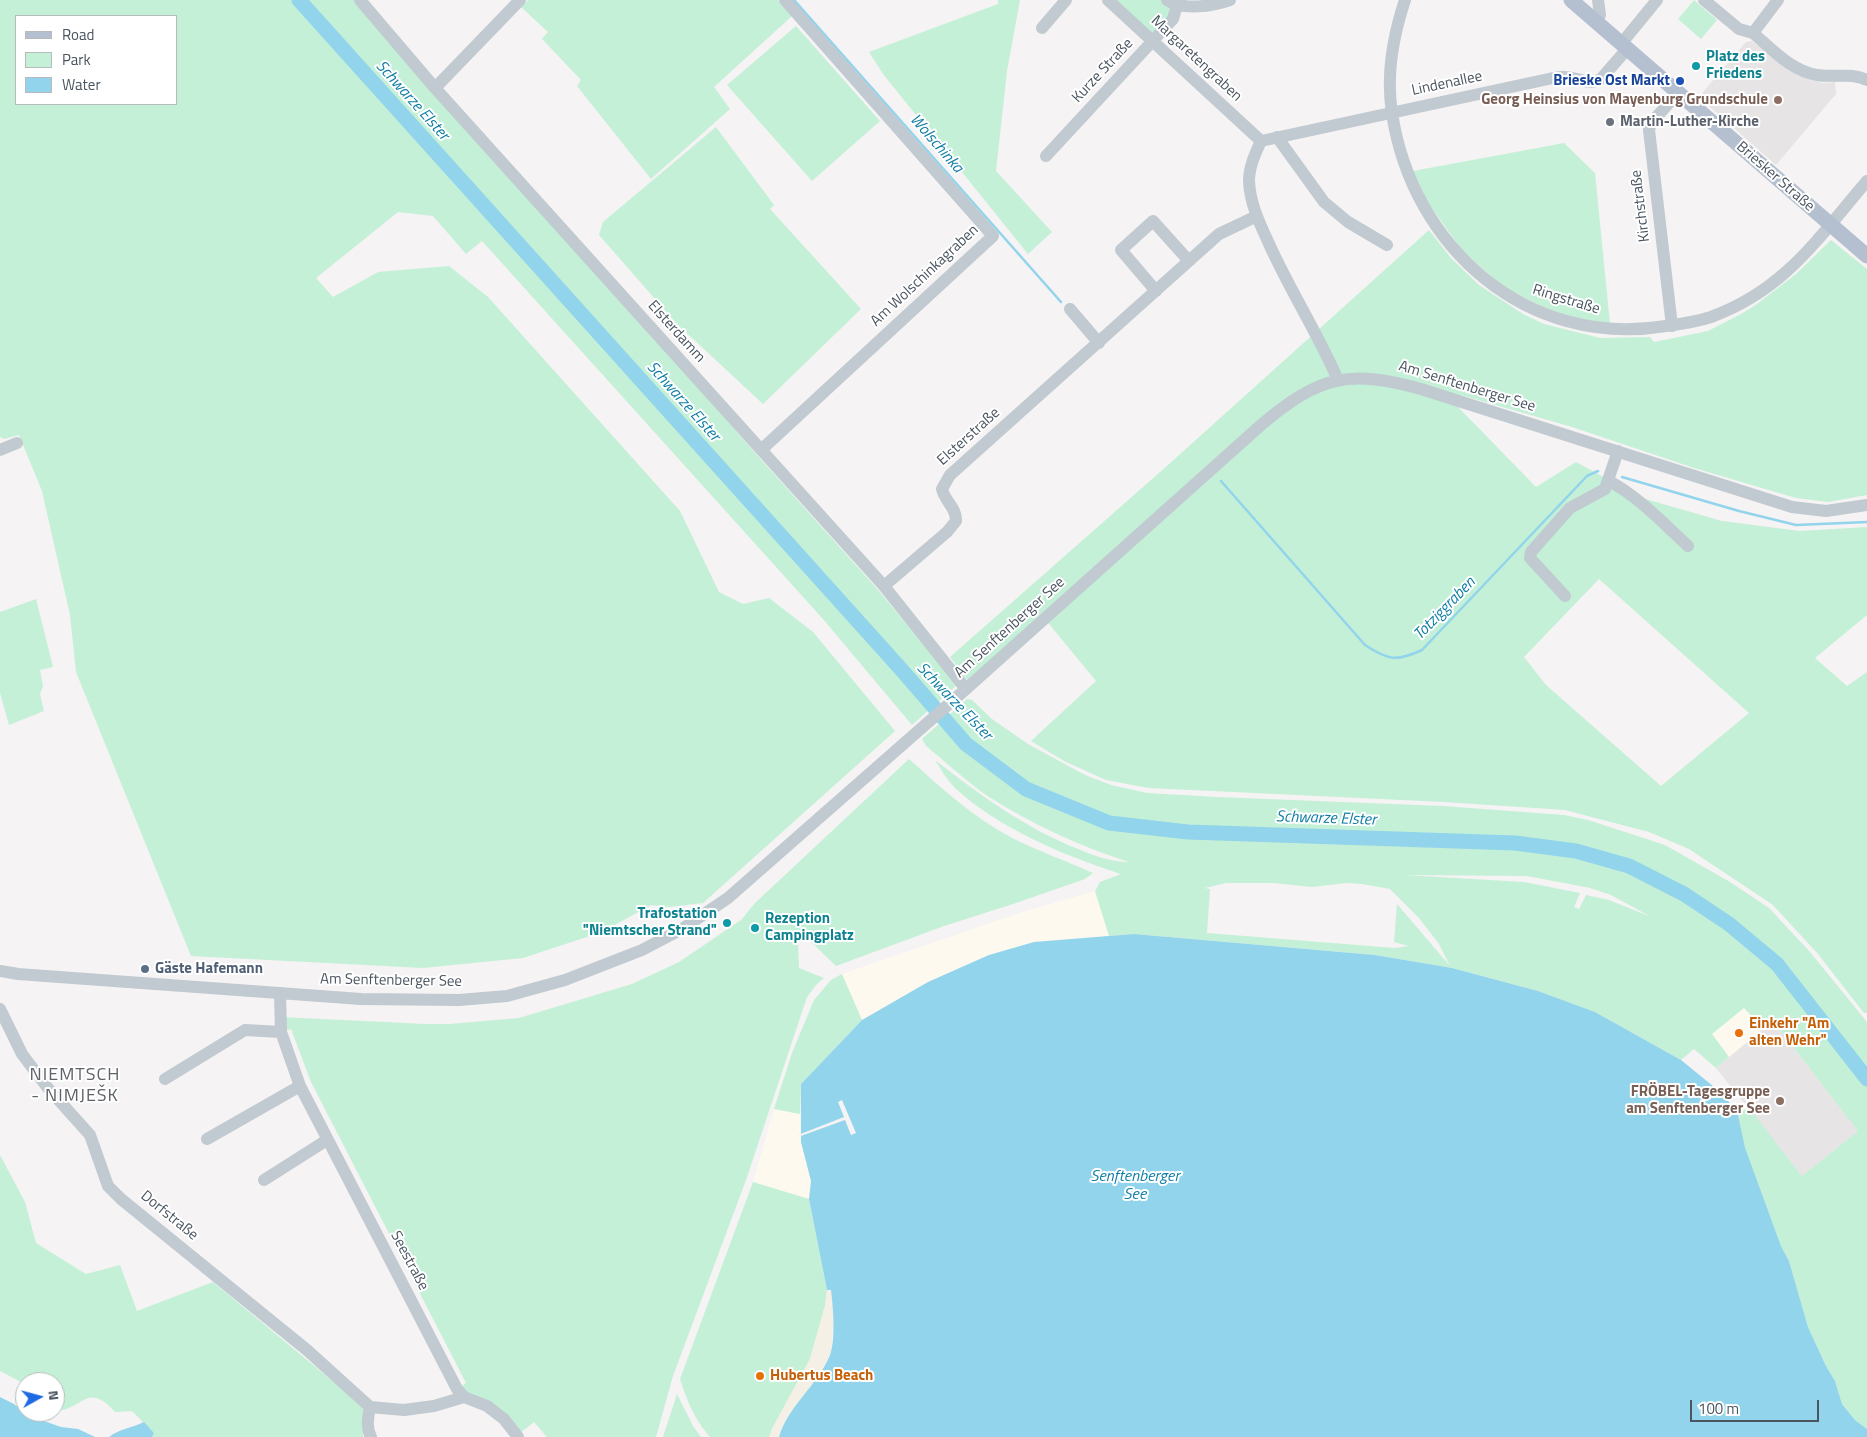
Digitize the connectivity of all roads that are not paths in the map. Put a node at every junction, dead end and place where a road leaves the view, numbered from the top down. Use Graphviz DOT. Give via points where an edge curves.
graph roads {
  1 [pos="360,0"];
  2 [pos="520,0"];
  3 [pos="785,0"];
  4 [pos="1066,0"];
  5 [pos="1108,0"];
  6 [pos="1230,0"];
  7 [pos="1405,0"];
  8 [pos="1571,0"];
  9 [pos="1598,0"];
  10 [pos="1657,0"];
  11 [pos="1704,0"];
  12 [pos="1778,0"];
  13 [pos="1172,2"];
  14 [pos="1597,22"];
  15 [pos="1042,28"];
  16 [pos="1753,33"];
  17 [pos="1154,41"];
  18 [pos="1624,46"];
  19 [pos="1867,80"];
  20 [pos="435,88"];
  21 [pos="1678,93"];
  22 [pos="1392,112"];
  23 [pos="1277,137"];
  24 [pos="1261,141"];
  25 [pos="1046,156"];
  26 [pos="1867,182"];
  27 [pos="1257,216"];
  28 [pos="1830,225"];
  29 [pos="1387,245"];
  30 [pos="1867,256"];
  31 [pos="1188,261"];
  32 [pos="1156,291"];
  33 [pos="1070,309"];
  34 [pos="1672,326"];
  35 [pos="1099,343"];
  36 [pos="1338,380"];
  37 [pos="17,443"];
  38 [pos="0,450"];
  39 [pos="760,450"];
  40 [pos="1618,451"];
  41 [pos="1609,481"];
  42 [pos="1867,505"];
  43 [pos="1688,546"];
  44 [pos="884,586"];
  45 [pos="1565,596"];
  46 [pos="961,693"];
  47 [pos="0,971"];
  48 [pos="280,993"];
  49 [pos="0,1009"];
  50 [pos="281,1032"];
  51 [pos="165,1079"];
  52 [pos="300,1086"];
  53 [pos="207,1139"];
  54 [pos="327,1140"];
  55 [pos="264,1180"];
  56 [pos="464,1397"];
  57 [pos="370,1407"];
  58 [pos="371,1437"];
  59 [pos="518,1437"];
  1 -- 20 [label="street, Elsterdamm"];
  2 -- 20 [label="street"];
  3 -- 39 [label="street, Am Wolschinkagraben" via="993,236"];
  4 -- 15 [label="street"];
  5 -- 17 [label="street, Margaretengraben"];
  6 -- 13 [label="street" via="1200,6"];
  7 -- 22 [label="street, Ringstraße" via="1391,58"];
  8 -- 14 [label="main road, Briesker Straße"];
  9 -- 14 [label="street" via="1600,16"];
  10 -- 18 [label="street"];
  11 -- 16 [label="street" via="1739,29"];
  12 -- 16 [label="street"];
  13 -- 17 [label="street, Kurze Straße" via="1173,19"];
  14 -- 18 [label="main road, Briesker Straße"];
  16 -- 19 [label="street" via="1792,66 1806,73"];
  17 -- 24 [label="street, Margaretengraben"];
  17 -- 25 [label="street, Kurze Straße"];
  18 -- 21 [label="main road, Briesker Straße"];
  18 -- 22 [label="street, Lindenallee" via="1596,82 1553,78"];
  20 -- 39 [label="street, Elsterdamm"];
  21 -- 28 [label="main road, Briesker Straße"];
  21 -- 34 [label="street, Kirchstraße" via="1651,123 1649,130"];
  22 -- 23 [label="street, Lindenallee"];
  22 -- 34 [label="street, Ringstraße" via="1406,170 1425,211 1457,253 1501,292 1546,314 1598,328 1625,330"];
  23 -- 24 [label="street, Lindenallee"];
  23 -- 29 [label="street" via="1324,202 1348,222"];
  24 -- 27 [label="street" via="1252,161 1249,180"];
  26 -- 28 [label="street, Ringstraße"];
  27 -- 31 [label="street, Elsterstraße" via="1219,234"];
  27 -- 36 [label="street"];
  28 -- 30 [label="main road, Briesker Straße"];
  28 -- 34 [label="street, Ringstraße" via="1780,278 1743,303 1710,317"];
  31 -- 32 [label="street, Elsterstraße"];
  31 -- 32 [label="street" via="1153,221 1121,250"];
  32 -- 35 [label="street, Elsterstraße"];
  33 -- 35 [label="street"];
  35 -- 44 [label="street, Elsterstraße" via="950,475 942,489 943,496 955,510 956,522"];
  36 -- 40 [label="street, Am Senftenberger See" via="1389,380"];
  36 -- 46 [label="street, Am Senftenberger See" via="1309,390 1287,404"];
  37 -- 38 [label="street"];
  39 -- 44 [label="street, Elsterdamm"];
  40 -- 41 [label="street"];
  40 -- 42 [label="street, Am Senftenberger See" via="1792,507 1826,511"];
  41 -- 43 [label="street" via="1643,504"];
  41 -- 45 [label="street" via="1605,489 1570,508 1530,552 1530,558"];
  44 -- 46 [label="street, Elsterdamm"];
  46 -- 48 [label="street, Am Senftenberger See" via="728,898 682,929 642,950 565,980 507,996 459,1000 361,999"];
  47 -- 48 [label="street, Am Senftenberger See"];
  48 -- 50 [label="street, Seestraße"];
  49 -- 57 [label="street, Dorfstraße" via="22,1054 90,1135 108,1186 307,1350"];
  50 -- 51 [label="street" via="245,1030"];
  50 -- 52 [label="street, Seestraße"];
  52 -- 53 [label="street"];
  52 -- 54 [label="street, Seestraße"];
  54 -- 55 [label="street"];
  54 -- 56 [label="street, Seestraße"];
  56 -- 57 [label="street" via="404,1410"];
  56 -- 59 [label="street" via="487,1406 504,1419"];
  57 -- 58 [label="street"];
}
